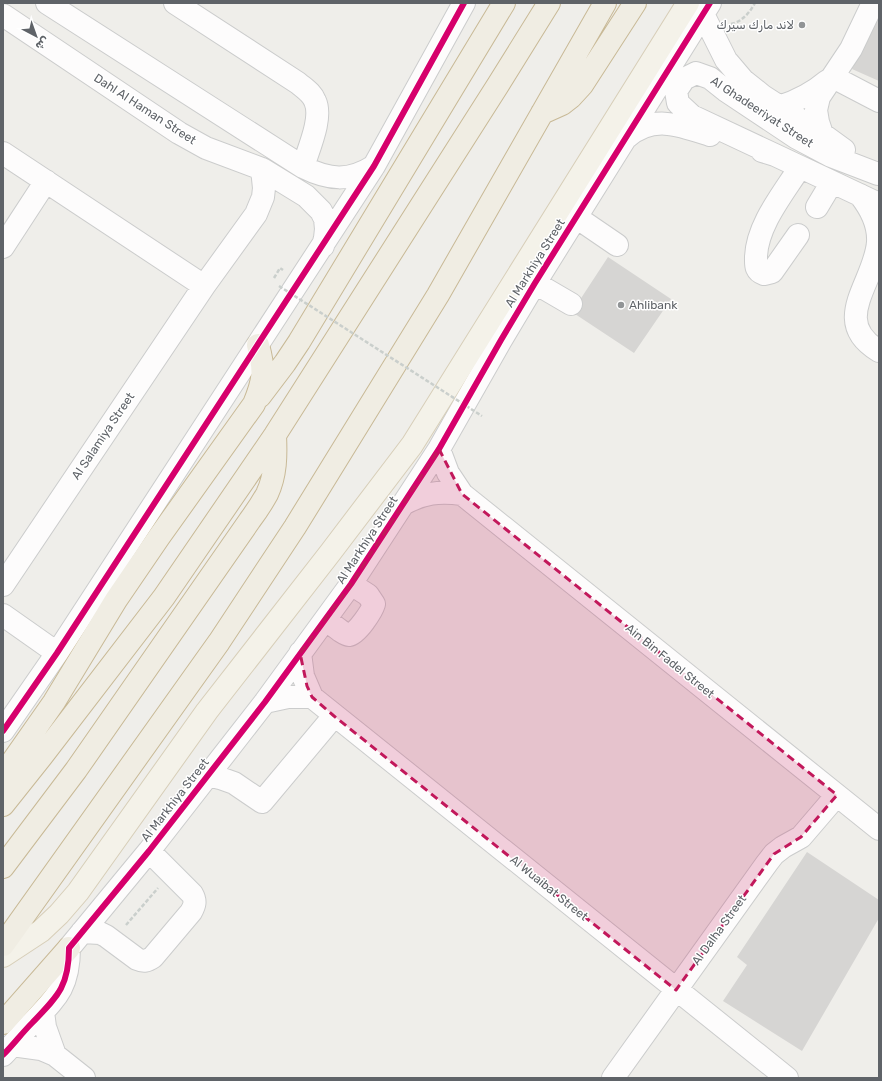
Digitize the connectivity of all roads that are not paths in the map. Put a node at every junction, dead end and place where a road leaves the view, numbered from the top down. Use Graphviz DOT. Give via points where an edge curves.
graph roads {
  1 [pos="47,3"];
  2 [pos="175,3"];
  3 [pos="464,3"];
  4 [pos="504,3"];
  5 [pos="549,3"];
  6 [pos="605,3"];
  7 [pos="635,3"];
  8 [pos="873,3"];
  9 [pos="700,7"];
  10 [pos="3,15"];
  11 [pos="833,77"];
  12 [pos="879,101"];
  13 [pos="779,107"];
  14 [pos="542,113"];
  15 [pos="822,134"];
  16 [pos="625,138"];
  17 [pos="3,153"];
  18 [pos="775,155"];
  19 [pos="374,166"];
  20 [pos="303,167"];
  21 [pos="262,169"];
  22 [pos="816,175"];
  23 [pos="878,175"];
  24 [pos="46,181"];
  25 [pos="297,190"];
  26 [pos="869,200"];
  27 [pos="813,205"];
  28 [pos="256,214"];
  29 [pos="576,216"];
  30 [pos="798,235"];
  31 [pos="617,245"];
  32 [pos="3,247"];
  33 [pos="322,247"];
  34 [pos="876,259"];
  35 [pos="535,283"];
  36 [pos="204,286"];
  37 [pos="571,304"];
  38 [pos="258,346"];
  39 [pos="879,351"];
  40 [pos="254,404"];
  41 [pos="275,435"];
  42 [pos="439,449"];
  43 [pos="462,494"];
  44 [pos="404,504"];
  45 [pos="351,584"];
  46 [pos="3,585"];
  47 [pos="3,615"];
  48 [pos="326,620"];
  49 [pos="56,653"];
  50 [pos="300,654"];
  51 [pos="312,697"];
  52 [pos="265,702"];
  53 [pos="334,716"];
  54 [pos="3,731"];
  55 [pos="3,775"];
  56 [pos="208,775"];
  57 [pos="837,795"];
  58 [pos="3,805"];
  59 [pos="879,829"];
  60 [pos="155,858"];
  61 [pos="3,867"];
  62 [pos="75,940"];
  63 [pos="3,945"];
  64 [pos="3,956"];
  65 [pos="676,990"];
  66 [pos="43,1012"];
  67 [pos="3,1023"];
  68 [pos="8,1050"];
  69 [pos="56,1055"];
  70 [pos="84,1078"];
  71 [pos="613,1078"];
  72 [pos="787,1078"];
  1 -- 20 [label="street"];
  2 -- 20 [label="street" via="309,92 316,102 318,116"];
  3 -- 19 [label="street"];
  4 -- 40 [label="highway" via="299,342"];
  5 -- 41 [label="highway"];
  6 -- 14 [label="highway"];
  7 -- 14 [label="highway" via="582,85 562,104"];
  8 -- 11 [label="street" via="851,48"];
  9 -- 13 [label="street, Al Ghadeeriyat Street" via="726,60 743,80"];
  9 -- 16 [label="street, Al Markhiya Street"];
  9 -- 64 [label="main road, Al Markhiya Street" via="412,445 207,711 78,892 41,930"];
  10 -- 21 [label="street, Dahl Al Haman Street" via="179,133 206,148"];
  11 -- 12 [label="street"];
  11 -- 13 [label="street" via="808,95"];
  11 -- 15 [label="street" via="819,97 816,110"];
  13 -- 15 [label="street, Al Ghadeeriyat Street"];
  14 -- 63 [label="highway" via="438,294 295,527 219,642"];
  15 -- 23 [label="street, Al Ghadeeriyat Street"];
  16 -- 18 [label="street, Al Ghadeeriyat Street" via="649,124 666,124 690,128"];
  16 -- 29 [label="street, Al Markhiya Street"];
  17 -- 24 [label="street"];
  18 -- 22 [label="street, Al Ghadeeriyat Street"];
  18 -- 23 [label="street, Al Ghadeeriyat Street" via="692,116 678,103 676,91 684,79 696,73 710,78 797,138 831,156"];
  19 -- 20 [label="street" via="356,175 336,178"];
  19 -- 33 [label="street"];
  21 -- 25 [label="street, Dahl Al Haman Street"];
  21 -- 28 [label="street, Al Salamiya Street" via="263,197"];
  22 -- 26 [label="street, Al Ghadeeriyat Street"];
  22 -- 27 [label="street"];
  22 -- 30 [label="street" via="761,231 756,248 757,270 764,274 772,272"];
  24 -- 32 [label="street"];
  24 -- 36 [label="street"];
  25 -- 28 [label="street, Al Salamiya Street"];
  25 -- 33 [label="street, Dahl Al Haman Street" via="314,203 325,219 326,229"];
  26 -- 34 [label="street" via="867,203 878,232"];
  28 -- 36 [label="street, Al Salamiya Street"];
  29 -- 31 [label="street"];
  29 -- 35 [label="street, Al Markhiya Street"];
  33 -- 38 [label="street"];
  34 -- 39 [label="street" via="856,310 856,321 858,331 864,340"];
  35 -- 37 [label="street"];
  35 -- 42 [label="street, Al Markhiya Street"];
  36 -- 46 [label="street, Al Salamiya Street"];
  38 -- 40 [label="highway" via="263,362 263,374 262,386"];
  38 -- 49 [label="street"];
  40 -- 55 [label="highway" via="116,600 54,702"];
  41 -- 58 [label="highway" via="164,597"];
  41 -- 61 [label="highway" via="274,473 267,494 76,770"];
  42 -- 43 [label="street, Ain Bin Fadel Street" via="448,473"];
  42 -- 44 [label="street, Al Markhiya Street"];
  43 -- 44 [label="street" via="432,493"];
  43 -- 57 [label="street, Ain Bin Fadel Street"];
  44 -- 45 [label="street, Al Markhiya Street"];
  45 -- 48 [label="street, Al Markhiya Street"];
  45 -- 48 [label="street" via="368,596 374,604 358,630 349,635"];
  47 -- 49 [label="street"];
  48 -- 50 [label="street, Al Markhiya Street"];
  49 -- 54 [label="street"];
  50 -- 51 [label="street, Al Wuaibat Street" via="303,676"];
  50 -- 52 [label="street, Al Markhiya Street"];
  51 -- 52 [label="street" via="288,696"];
  51 -- 53 [label="street, Al Wuaibat Street"];
  52 -- 56 [label="street, Al Markhiya Street"];
  53 -- 56 [label="street" via="262,802 234,783"];
  53 -- 65 [label="street, Al Wuaibat Street"];
  56 -- 60 [label="street, Al Markhiya Street"];
  57 -- 59 [label="street, Ain Bin Fadel Street"];
  57 -- 65 [label="street, Al Dalha Street" via="802,837 774,854"];
  60 -- 62 [label="street, Al Markhiya Street"];
  60 -- 62 [label="street" via="192,894 195,906 154,957 148,961 137,959 100,933"];
  62 -- 66 [label="street" via="58,996"];
  62 -- 67 [label="highway"];
  65 -- 71 [label="street, Al Dalha Street"];
  65 -- 72 [label="street, Al Wuaibat Street"];
  66 -- 68 [label="street"];
  66 -- 69 [label="street" via="49,1041"];
  68 -- 69 [label="street" via="41,1049"];
  69 -- 70 [label="street"];
}
